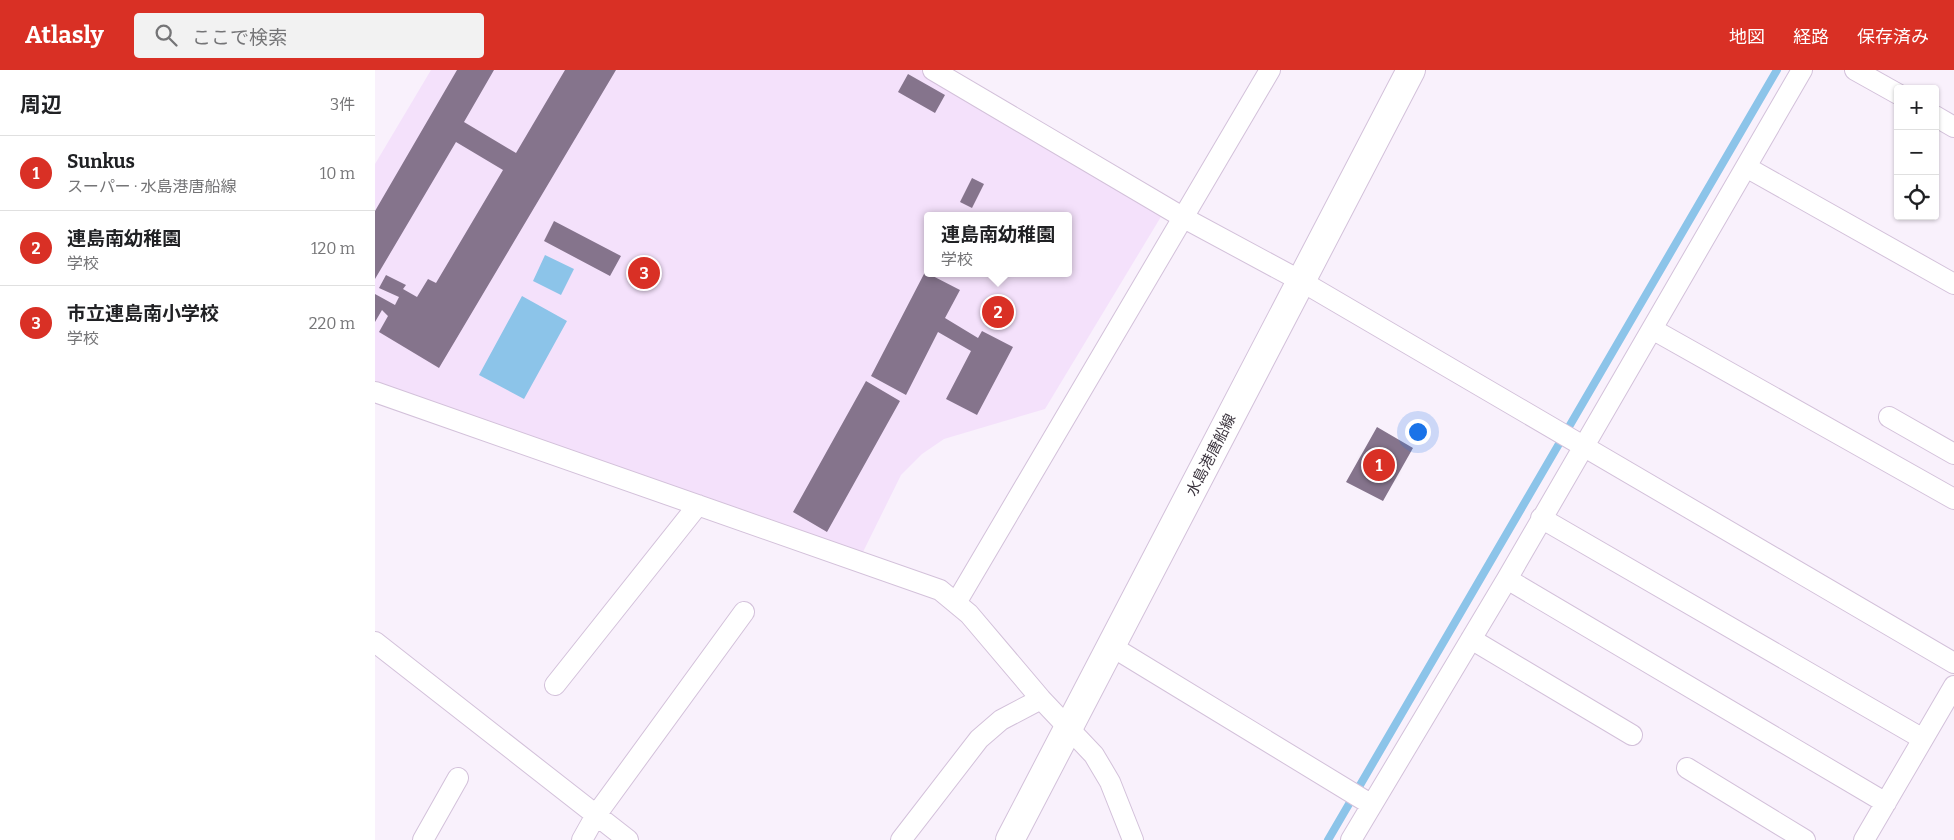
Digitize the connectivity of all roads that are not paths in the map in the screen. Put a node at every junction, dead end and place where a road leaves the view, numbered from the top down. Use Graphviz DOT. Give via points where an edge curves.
graph roads {
  1 [pos="933,70"];
  2 [pos="1270,70"];
  3 [pos="1411,70"];
  4 [pos="1802,70"];
  5 [pos="1855,70"];
  6 [pos="1894,92"];
  7 [pos="1939,118"];
  8 [pos="1954,127"];
  9 [pos="1746,167"];
  10 [pos="1184,218"];
  11 [pos="1301,281"];
  12 [pos="1954,284"];
  13 [pos="1652,329"];
  14 [pos="375,392"];
  15 [pos="1889,417"];
  16 [pos="1571,440"];
  17 [pos="1954,454"];
  18 [pos="1954,499"];
  19 [pos="698,505"];
  20 [pos="1541,518"];
  21 [pos="1507,578"];
  22 [pos="956,603"];
  23 [pos="744,612"];
  24 [pos="1471,639"];
  25 [pos="375,642"];
  26 [pos="1111,646"];
  27 [pos="1954,663"];
  28 [pos="555,685"];
  29 [pos="1954,686"];
  30 [pos="1041,699"];
  31 [pos="1069,728"];
  32 [pos="1633,735"];
  33 [pos="1923,739"];
  34 [pos="1687,768"];
  35 [pos="458,778"];
  36 [pos="1361,798"];
  37 [pos="1886,803"];
  38 [pos="596,815"];
  39 [pos="423,840"];
  40 [pos="581,840"];
  41 [pos="628,840"];
  42 [pos="901,840"];
  43 [pos="1010,840"];
  44 [pos="1133,840"];
  45 [pos="1351,840"];
  46 [pos="1805,840"];
  47 [pos="1864,840"];
  1 -- 10 [label="street"];
  2 -- 10 [label="street"];
  3 -- 11 [label="main road, 水島港唐船線"];
  4 -- 9 [label="street"];
  5 -- 6 [label="street"];
  7 -- 8 [label="street"];
  9 -- 12 [label="street"];
  9 -- 13 [label="street"];
  10 -- 11 [label="street"];
  10 -- 22 [label="street"];
  11 -- 16 [label="street"];
  11 -- 26 [label="main road, 水島港唐船線"];
  13 -- 16 [label="street"];
  13 -- 18 [label="street"];
  14 -- 19 [label="street"];
  15 -- 17 [label="street"];
  16 -- 20 [label="street"];
  16 -- 27 [label="street"];
  19 -- 22 [label="street" via="940,590"];
  19 -- 28 [label="street"];
  20 -- 21 [label="street"];
  20 -- 33 [label="street"];
  21 -- 24 [label="street"];
  21 -- 37 [label="street"];
  22 -- 30 [label="street"];
  23 -- 38 [label="street"];
  24 -- 32 [label="street"];
  24 -- 36 [label="street"];
  25 -- 38 [label="street"];
  26 -- 31 [label="main road, 水島港唐船線"];
  26 -- 36 [label="street"];
  29 -- 33 [label="street"];
  30 -- 31 [label="street"];
  30 -- 42 [label="street" via="1001,720 979,739"];
  31 -- 43 [label="main road, 水島港唐船線"];
  31 -- 44 [label="street" via="1094,755 1110,782"];
  33 -- 37 [label="street"];
  34 -- 46 [label="street"];
  35 -- 39 [label="street"];
  36 -- 45 [label="street"];
  37 -- 47 [label="street"];
  38 -- 40 [label="street"];
  38 -- 41 [label="street"];
}
